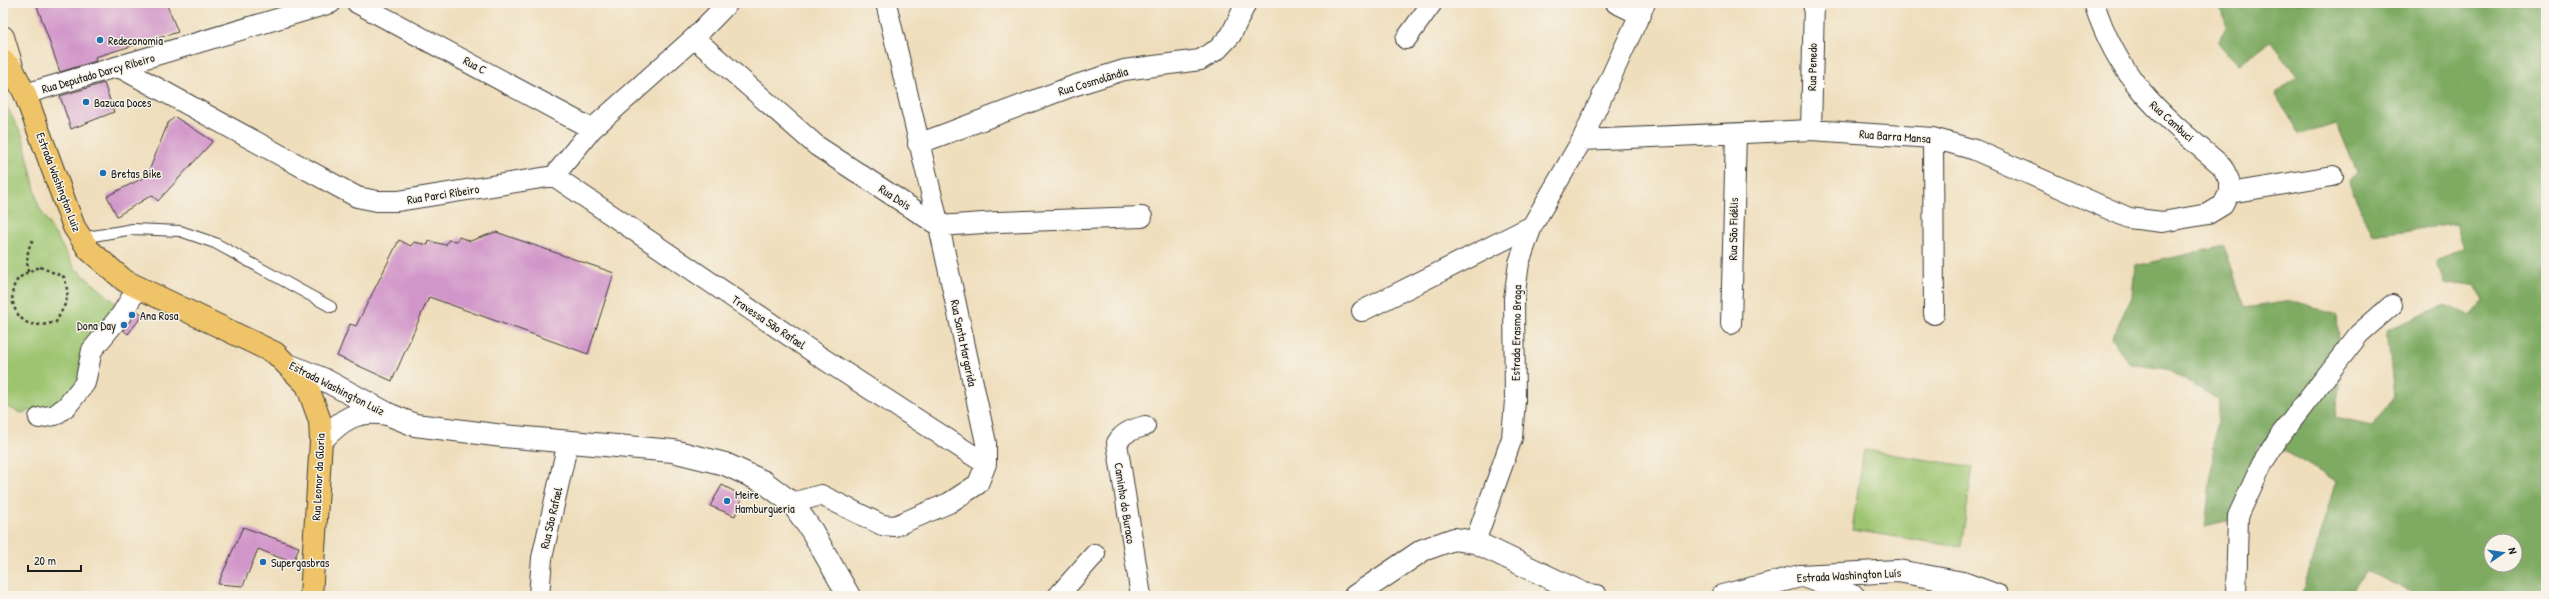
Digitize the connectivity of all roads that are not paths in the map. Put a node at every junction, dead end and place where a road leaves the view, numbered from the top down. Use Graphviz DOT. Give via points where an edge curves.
graph roads {
  1 [pos="331,3"];
  2 [pos="358,3"];
  3 [pos="728,3"];
  4 [pos="886,3"];
  5 [pos="1246,3"];
  6 [pos="1432,3"];
  7 [pos="1616,3"];
  8 [pos="1814,3"];
  9 [pos="2094,3"];
  10 [pos="1643,9"];
  11 [pos="3,37"];
  12 [pos="694,38"];
  13 [pos="1406,39"];
  14 [pos="8,66"];
  15 [pos="119,67"];
  16 [pos="25,94"];
  17 [pos="592,130"];
  18 [pos="1811,130"];
  19 [pos="1736,134"];
  20 [pos="1933,138"];
  21 [pos="1582,140"];
  22 [pos="918,144"];
  23 [pos="554,176"];
  24 [pos="2333,176"];
  25 [pos="2229,193"];
  26 [pos="1142,217"];
  27 [pos="939,226"];
  28 [pos="1532,226"];
  29 [pos="82,238"];
  30 [pos="138,287"];
  31 [pos="2392,305"];
  32 [pos="331,307"];
  33 [pos="1362,311"];
  34 [pos="1934,314"];
  35 [pos="1731,324"];
  36 [pos="291,366"];
  37 [pos="390,415"];
  38 [pos="39,418"];
  39 [pos="1145,426"];
  40 [pos="321,441"];
  41 [pos="568,442"];
  42 [pos="986,464"];
  43 [pos="792,503"];
  44 [pos="1475,542"];
  45 [pos="1096,554"];
  46 [pos="1800,576"];
  47 [pos="311,596"];
  48 [pos="539,596"];
  49 [pos="849,596"];
  50 [pos="1058,596"];
  51 [pos="1141,596"];
  52 [pos="1355,596"];
  53 [pos="1596,596"];
  54 [pos="1722,596"];
  55 [pos="1856,596"];
  56 [pos="1998,596"];
  57 [pos="2236,596"];
  1 -- 15 [label="street, Rua Deputado Darcy Ribeiro"];
  2 -- 17 [label="street, Rua C"];
  3 -- 12 [label="street"];
  4 -- 22 [label="street, Rua Santa Margarida"];
  5 -- 22 [label="street, Rua Cosmolândia" via="1226,40 1218,49 1200,60 1124,70 1073,86"];
  6 -- 13 [label="street"];
  7 -- 10 [label="street"];
  8 -- 18 [label="street, Rua Penedo"];
  9 -- 25 [label="street, Rua Cambuci" via="2101,25 2122,66 2153,106 2222,166 2228,180"];
  10 -- 21 [label="street, Estrada Erasmo Braga"];
  11 -- 14 [label="main road, Estrada Washington Luiz"];
  12 -- 17 [label="street"];
  12 -- 27 [label="street, Rua Dois" via="817,146"];
  14 -- 16 [label="main road, Estrada Washington Luiz"];
  15 -- 16 [label="street, Rua Deputado Darcy Ribeiro"];
  15 -- 23 [label="street, Rua Parci Ribeiro" via="357,197 377,201 398,201"];
  16 -- 29 [label="main road, Estrada Washington Luiz" via="74,227"];
  17 -- 23 [label="street"];
  18 -- 19 [label="street, Rua Barra Mansa"];
  18 -- 20 [label="street, Rua Barra Mansa"];
  19 -- 21 [label="street, Rua Barra Mansa"];
  19 -- 35 [label="street, Rua São Fidélis"];
  20 -- 25 [label="street, Rua Barra Mansa" via="1975,150 2129,218 2162,222 2208,214 2223,205"];
  20 -- 34 [label="street"];
  21 -- 28 [label="street, Estrada Erasmo Braga"];
  22 -- 27 [label="street, Rua Santa Margarida"];
  23 -- 42 [label="street, Travessa São Rafael" via="819,356"];
  24 -- 25 [label="street"];
  26 -- 27 [label="street"];
  27 -- 42 [label="street, Rua Santa Margarida" via="986,443"];
  28 -- 33 [label="street"];
  28 -- 44 [label="street, Estrada Erasmo Braga" via="1519,263 1514,299 1516,400 1512,438"];
  29 -- 30 [label="main road, Estrada Washington Luiz" via="89,250 107,268"];
  29 -- 32 [label="lane" via="133,228 180,231 215,244"];
  30 -- 36 [label="main road, Estrada Washington Luiz" via="275,353"];
  30 -- 38 [label="street" via="92,350 85,383 67,406 55,415"];
  31 -- 57 [label="street" via="2359,334 2279,437 2262,464 2238,516"];
  36 -- 37 [label="street, Estrada Washington Luiz" via="323,379"];
  36 -- 40 [label="main road, Rua Leonor da Gloria" via="307,385 316,405"];
  37 -- 40 [label="street, Estrada Washington Luiz" via="372,412 354,416 338,424"];
  37 -- 41 [label="street, Estrada Washington Luiz" via="415,425 448,431"];
  39 -- 51 [label="street, Caminho do Buraco" via="1132,429 1117,443"];
  40 -- 47 [label="main road, Rua Leonor da Gloria"];
  41 -- 43 [label="street, Estrada Washington Luiz" via="673,451 725,464 764,482"];
  41 -- 48 [label="street, Rua São Rafael" via="542,558"];
  42 -- 43 [label="street, Rua Santa Margarida" via="978,484 949,503 895,526 882,525 821,495"];
  43 -- 49 [label="street, Estrada Washington Luiz" via="812,531"];
  44 -- 52 [label="street" via="1454,539 1423,550"];
  44 -- 53 [label="street" via="1584,594"];
  45 -- 50 [label="street"];
  46 -- 54 [label="street, Estrada Washington Luís"];
  46 -- 55 [label="street"];
  46 -- 56 [label="street, Estrada Washington Luís" via="1898,571 1963,583"];
}
